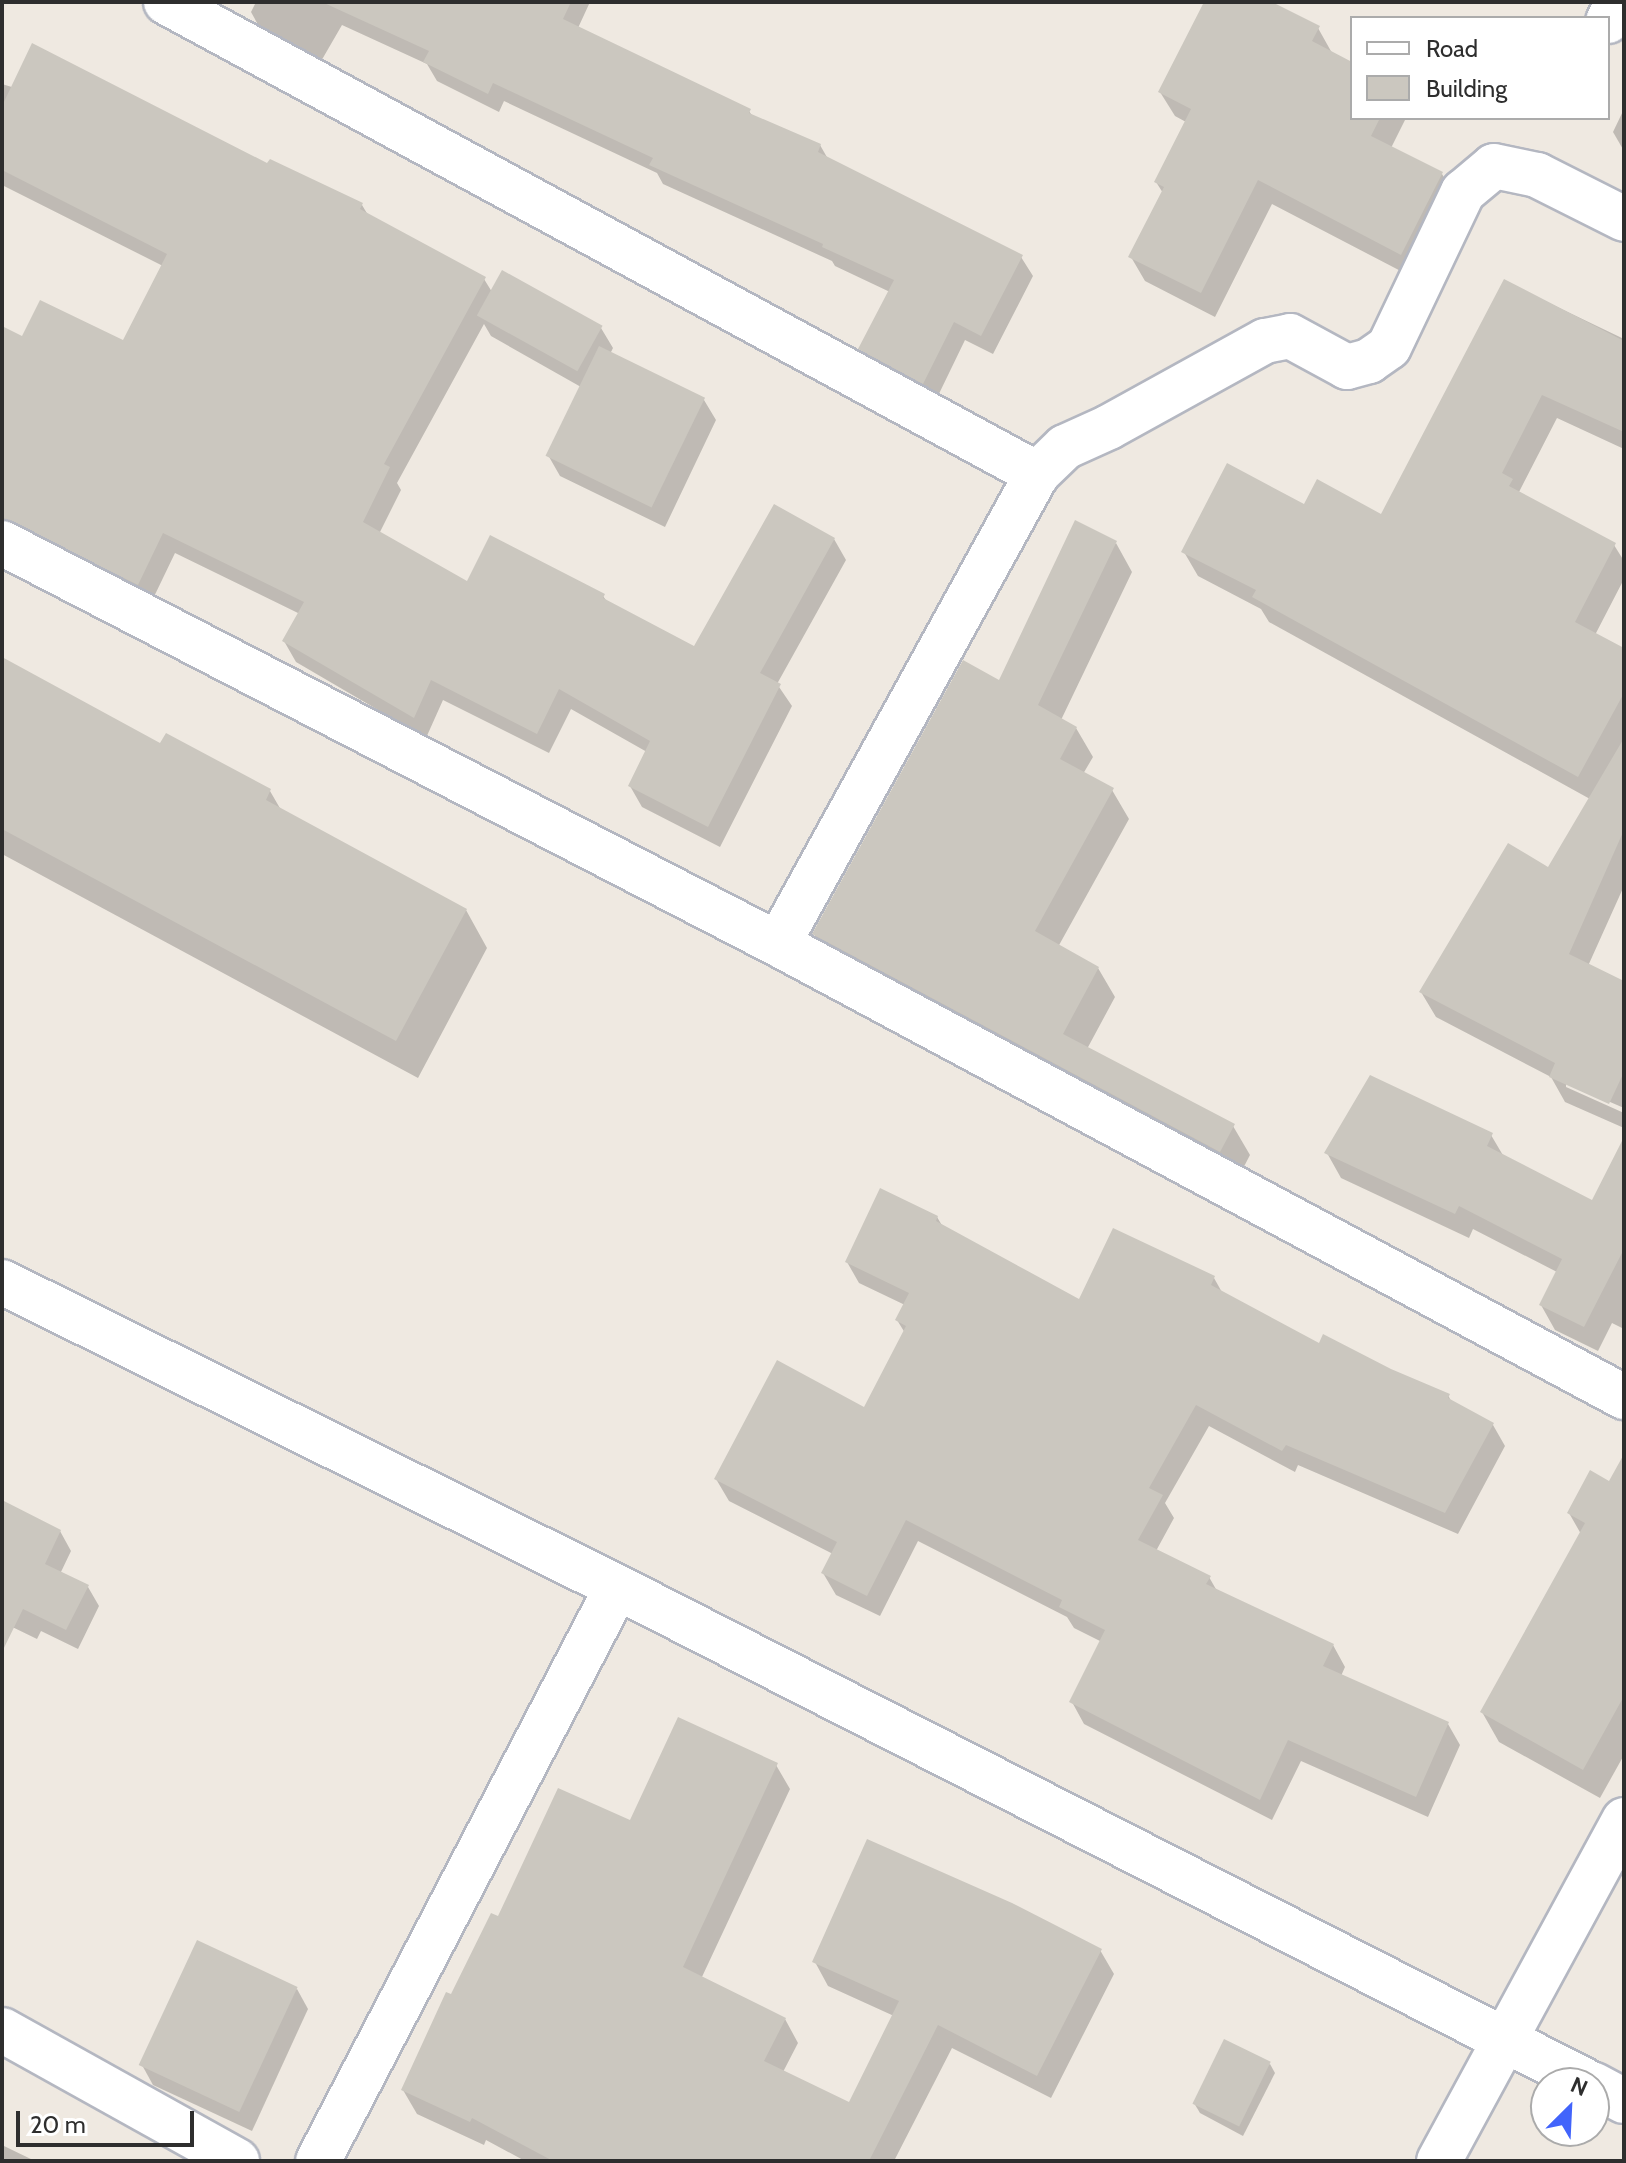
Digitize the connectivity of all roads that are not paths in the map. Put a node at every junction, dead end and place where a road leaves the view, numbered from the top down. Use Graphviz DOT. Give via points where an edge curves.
graph roads {
  1 [pos="166,2"];
  2 [pos="1624,219"];
  3 [pos="1037,474"];
  4 [pos="2,543"];
  5 [pos="778,944"];
  6 [pos="2,1282"];
  7 [pos="1624,1397"];
  8 [pos="617,1587"];
  9 [pos="1624,1820"];
  10 [pos="2,2030"];
  11 [pos="1505,2040"];
  12 [pos="1558,2067"];
  13 [pos="237,2161"];
  14 [pos="318,2161"];
  15 [pos="1439,2161"];
  1 -- 3 [label="street"];
  2 -- 3 [label="street" via="1537,175 1494,166 1463,192 1389,347 1369,361 1347,367 1290,336 1265,341 1065,447"];
  3 -- 5 [label="street"];
  4 -- 5 [label="street"];
  5 -- 7 [label="street"];
  6 -- 8 [label="street"];
  8 -- 11 [label="street"];
  8 -- 14 [label="street"];
  9 -- 11 [label="street"];
  10 -- 13 [label="street"];
  11 -- 12 [label="street"];
  11 -- 15 [label="street"];
}
